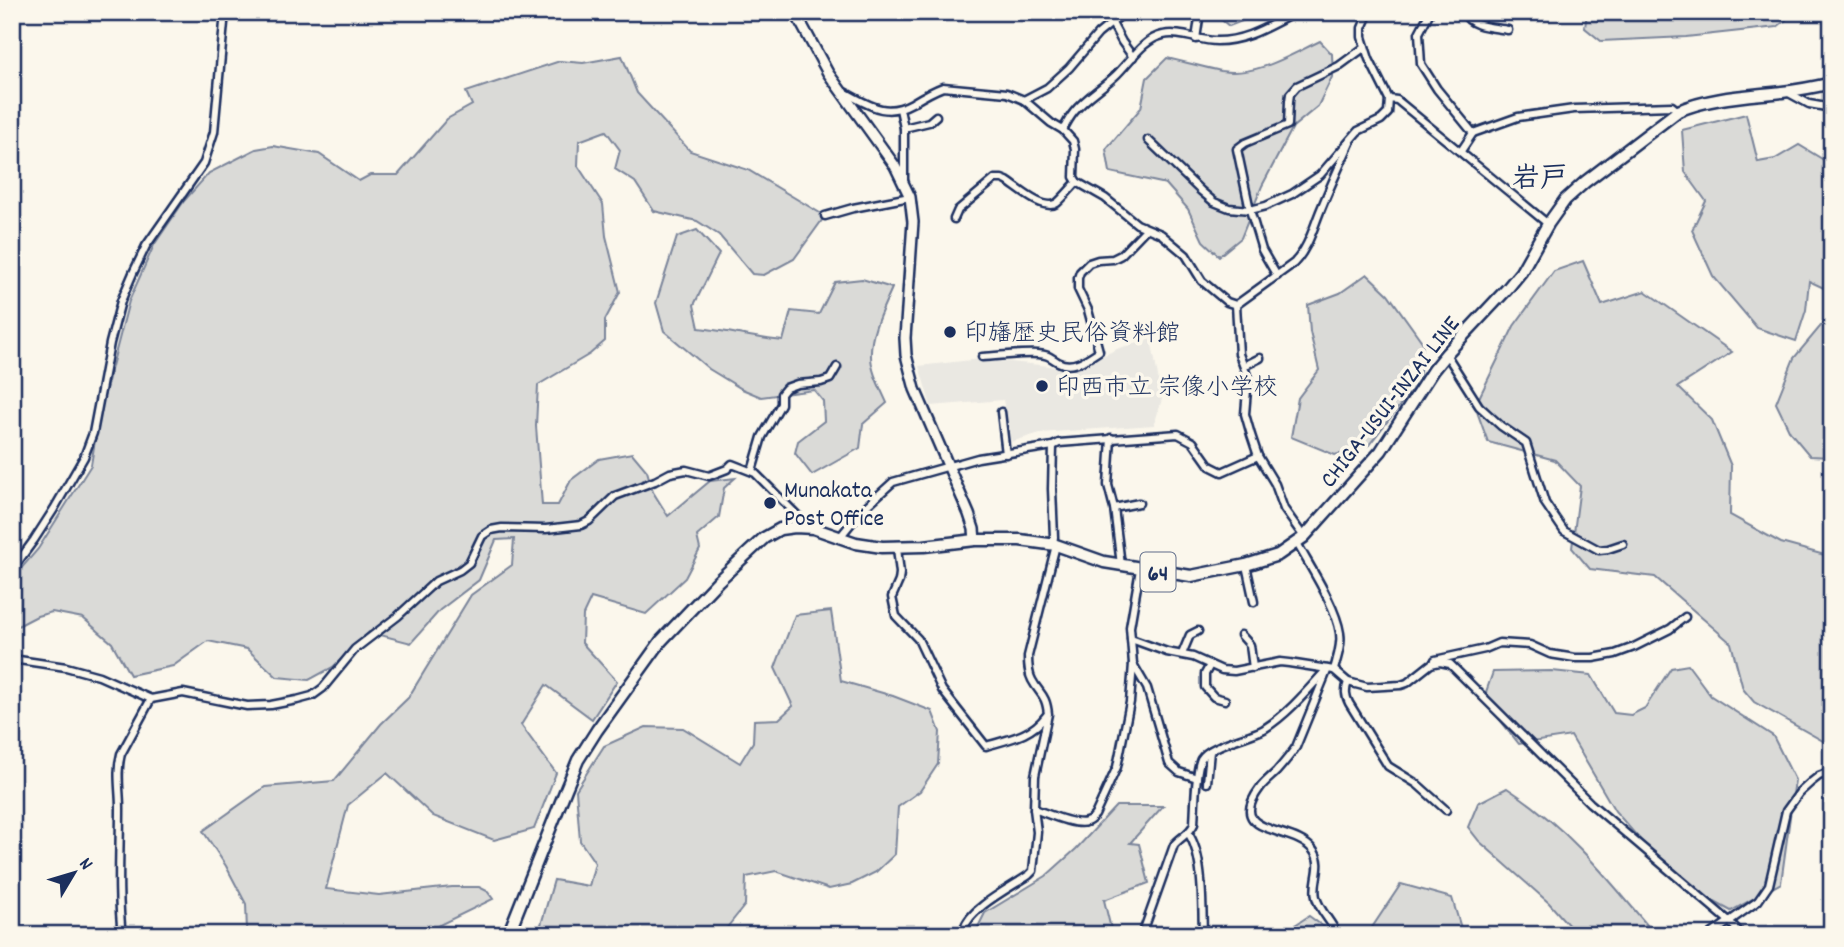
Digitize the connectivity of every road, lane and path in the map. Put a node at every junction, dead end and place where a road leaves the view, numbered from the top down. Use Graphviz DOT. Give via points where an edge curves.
graph roads {
  1 [pos="225,12"];
  2 [pos="795,12"];
  3 [pos="1106,12"];
  4 [pos="1125,12"];
  5 [pos="1200,12"];
  6 [pos="1296,12"];
  7 [pos="1368,12"];
  8 [pos="1430,12"];
  9 [pos="1463,12"];
  10 [pos="1113,23"];
  11 [pos="1507,30"];
  12 [pos="1196,39"];
  13 [pos="1365,47"];
  14 [pos="1133,57"];
  15 [pos="1832,83"];
  16 [pos="839,90"];
  17 [pos="1786,92"];
  18 [pos="1389,99"];
  19 [pos="1024,100"];
  20 [pos="1832,108"];
  21 [pos="900,109"];
  22 [pos="1678,111"];
  23 [pos="936,116"];
  24 [pos="905,128"];
  25 [pos="1063,130"];
  26 [pos="1473,133"];
  27 [pos="1352,138"];
  28 [pos="1148,140"];
  29 [pos="1461,151"];
  30 [pos="904,181"];
  31 [pos="1077,181"];
  32 [pos="910,197"];
  33 [pos="1250,210"];
  34 [pos="825,216"];
  35 [pos="954,219"];
  36 [pos="1548,224"];
  37 [pos="1146,229"];
  38 [pos="1277,276"];
  39 [pos="1236,306"];
  40 [pos="1446,354"];
  41 [pos="982,357"];
  42 [pos="1260,358"];
  43 [pos="1244,366"];
  44 [pos="838,367"];
  45 [pos="1000,412"];
  46 [pos="1111,439"];
  47 [pos="1053,446"];
  48 [pos="1006,454"];
  49 [pos="1258,456"];
  50 [pos="948,465"];
  51 [pos="752,471"];
  52 [pos="1139,503"];
  53 [pos="1114,508"];
  54 [pos="813,528"];
  55 [pos="840,537"];
  56 [pos="975,540"];
  57 [pos="1301,540"];
  58 [pos="1623,544"];
  59 [pos="1055,545"];
  60 [pos="897,548"];
  61 [pos="1247,565"];
  62 [pos="1121,566"];
  63 [pos="1140,569"];
  64 [pos="12,570"];
  65 [pos="1254,602"];
  66 [pos="1685,617"];
  67 [pos="1198,631"];
  68 [pos="1241,635"];
  69 [pos="1131,639"];
  70 [pos="1182,654"];
  71 [pos="12,659"];
  72 [pos="1133,664"];
  73 [pos="1431,664"];
  74 [pos="1210,665"];
  75 [pos="1253,668"];
  76 [pos="1331,670"];
  77 [pos="1348,682"];
  78 [pos="151,699"];
  79 [pos="1225,700"];
  80 [pos="1048,713"];
  81 [pos="1210,751"];
  82 [pos="1832,771"];
  83 [pos="1198,778"];
  84 [pos="1208,783"];
  85 [pos="1034,809"];
  86 [pos="1446,810"];
  87 [pos="1188,832"];
  88 [pos="1728,921"];
  89 [pos="122,935"];
  90 [pos="508,935"];
  91 [pos="966,935"];
  92 [pos="1142,935"];
  93 [pos="1203,935"];
  94 [pos="1337,935"];
  95 [pos="1710,935"];
  96 [pos="1742,935"];
  1 -- 64 [label="street" via="214,132 204,163 146,246 133,273 121,301 84,457"];
  2 -- 16 [label="main road"];
  3 -- 10 [label="street"];
  4 -- 10 [label="street"];
  5 -- 12 [label="street"];
  6 -- 12 [label="street" via="1246,37"];
  7 -- 13 [label="street" via="1362,28"];
  8 -- 26 [label="street" via="1419,33 1421,64"];
  9 -- 11 [label="street" via="1474,24"];
  10 -- 14 [label="street"];
  10 -- 19 [label="street" via="1047,88"];
  12 -- 14 [label="street" via="1163,35"];
  13 -- 18 [label="street"];
  13 -- 33 [label="street" via="1297,86 1290,94 1288,125 1238,147"];
  14 -- 25 [label="street" via="1075,111"];
  15 -- 17 [label="main road, CHIGA-USUI-INZAI LINE / 64"];
  16 -- 21 [label="street" via="875,108"];
  16 -- 30 [label="main road"];
  17 -- 20 [label="street" via="1809,104"];
  17 -- 22 [label="main road, CHIGA-USUI-INZAI LINE / 64" via="1720,99"];
  18 -- 27 [label="street" via="1385,117"];
  18 -- 29 [label="street" via="1397,100"];
  19 -- 21 [label="street" via="1007,93 943,87"];
  19 -- 25 [label="street"];
  21 -- 24 [label="street"];
  22 -- 26 [label="street" via="1672,106 1574,109 1518,117"];
  22 -- 36 [label="main road, CHIGA-USUI-INZAI LINE / 64" via="1585,182"];
  23 -- 24 [label="street"];
  24 -- 30 [label="street"];
  25 -- 31 [label="street" via="1073,141"];
  26 -- 29 [label="street"];
  27 -- 33 [label="street" via="1320,176 1292,194"];
  27 -- 38 [label="street" via="1311,238 1301,255"];
  28 -- 33 [label="street" via="1214,202"];
  29 -- 36 [label="street"];
  30 -- 32 [label="main road"];
  31 -- 35 [label="street" via="1056,203 1044,205 1002,178 995,179 958,210"];
  31 -- 37 [label="street"];
  32 -- 34 [label="street"];
  32 -- 50 [label="main road" via="913,222 906,355 915,389"];
  33 -- 38 [label="street" via="1262,250"];
  36 -- 40 [label="main road, CHIGA-USUI-INZAI LINE / 64" via="1521,272"];
  37 -- 39 [label="street" via="1161,234 1186,255 1202,281"];
  37 -- 41 [label="street" via="1121,255 1098,260 1080,272 1077,283 1099,351 1081,363 1068,365 1050,355"];
  38 -- 39 [label="street"];
  39 -- 43 [label="street" via="1237,340"];
  40 -- 57 [label="main road, CHIGA-USUI-INZAI LINE / 64" via="1381,452"];
  40 -- 58 [label="street" via="1479,405 1526,443 1545,503 1564,531 1599,550"];
  42 -- 43 [label="street"];
  43 -- 49 [label="street" via="1248,378 1245,414"];
  44 -- 51 [label="street" via="830,379 797,384 781,394 781,404 762,437"];
  45 -- 48 [label="street"];
  46 -- 47 [label="street"];
  46 -- 49 [label="street" via="1178,434 1193,442 1210,466 1222,471"];
  46 -- 53 [label="street" via="1108,485"];
  47 -- 48 [label="street"];
  47 -- 59 [label="street"];
  48 -- 50 [label="street"];
  49 -- 57 [label="street"];
  50 -- 55 [label="street" via="893,482"];
  50 -- 56 [label="main road"];
  51 -- 54 [label="street"];
  51 -- 78 [label="street" via="732,464 709,476 679,470 615,496 580,525 491,530 482,536 469,563 436,581 355,649 312,696 247,706 183,693"];
  52 -- 53 [label="street"];
  53 -- 62 [label="street"];
  54 -- 55 [label="main road, CHIGA-USUI-INZAI LINE / 64"];
  54 -- 90 [label="main road, CHIGA-USUI-INZAI LINE / 64" via="780,529 764,538 686,613 645,661 579,760"];
  55 -- 60 [label="main road, CHIGA-USUI-INZAI LINE / 64"];
  56 -- 59 [label="main road, CHIGA-USUI-INZAI LINE / 64"];
  56 -- 60 [label="main road, CHIGA-USUI-INZAI LINE / 64"];
  57 -- 61 [label="main road, CHIGA-USUI-INZAI LINE / 64" via="1278,555"];
  57 -- 76 [label="street" via="1340,633"];
  59 -- 62 [label="main road, CHIGA-USUI-INZAI LINE / 64"];
  59 -- 80 [label="street" via="1028,656 1029,672 1044,696"];
  60 -- 80 [label="street" via="900,573 892,597 896,616 918,639 942,690 986,746 1029,733"];
  61 -- 63 [label="main road, CHIGA-USUI-INZAI LINE / 64" via="1191,576"];
  61 -- 65 [label="street"];
  62 -- 63 [label="main road, CHIGA-USUI-INZAI LINE / 64"];
  63 -- 69 [label="street"];
  66 -- 73 [label="street" via="1670,629 1615,654 1575,658 1530,645 1499,643"];
  67 -- 70 [label="street" via="1190,635"];
  68 -- 75 [label="street" via="1250,645"];
  69 -- 70 [label="street"];
  69 -- 72 [label="street"];
  70 -- 74 [label="street"];
  71 -- 78 [label="street" via="99,676"];
  72 -- 83 [label="street" via="1147,688 1169,763"];
  72 -- 85 [label="street" via="1117,767 1095,815 1083,824"];
  73 -- 77 [label="street" via="1401,685 1367,687"];
  73 -- 88 [label="street" via="1440,662 1457,669 1590,803"];
  74 -- 75 [label="street" via="1234,671"];
  74 -- 79 [label="street" via="1205,687"];
  75 -- 76 [label="street" via="1280,662"];
  76 -- 77 [label="street"];
  76 -- 81 [label="street" via="1262,730"];
  76 -- 94 [label="street" via="1296,747 1260,788 1250,814 1256,823 1313,850 1319,863 1315,894"];
  77 -- 86 [label="street" via="1349,703 1388,766"];
  78 -- 89 [label="street" via="118,764"];
  80 -- 85 [label="street" via="1035,776"];
  81 -- 83 [label="street" via="1200,762"];
  81 -- 84 [label="street"];
  82 -- 88 [label="street" via="1819,775 1786,811 1769,885 1758,901"];
  83 -- 87 [label="street" via="1194,824"];
  85 -- 91 [label="street" via="1033,871 969,917"];
  87 -- 92 [label="street" via="1174,845"];
  87 -- 93 [label="street" via="1200,878"];
  88 -- 95 [label="street"];
  88 -- 96 [label="street"];
}
